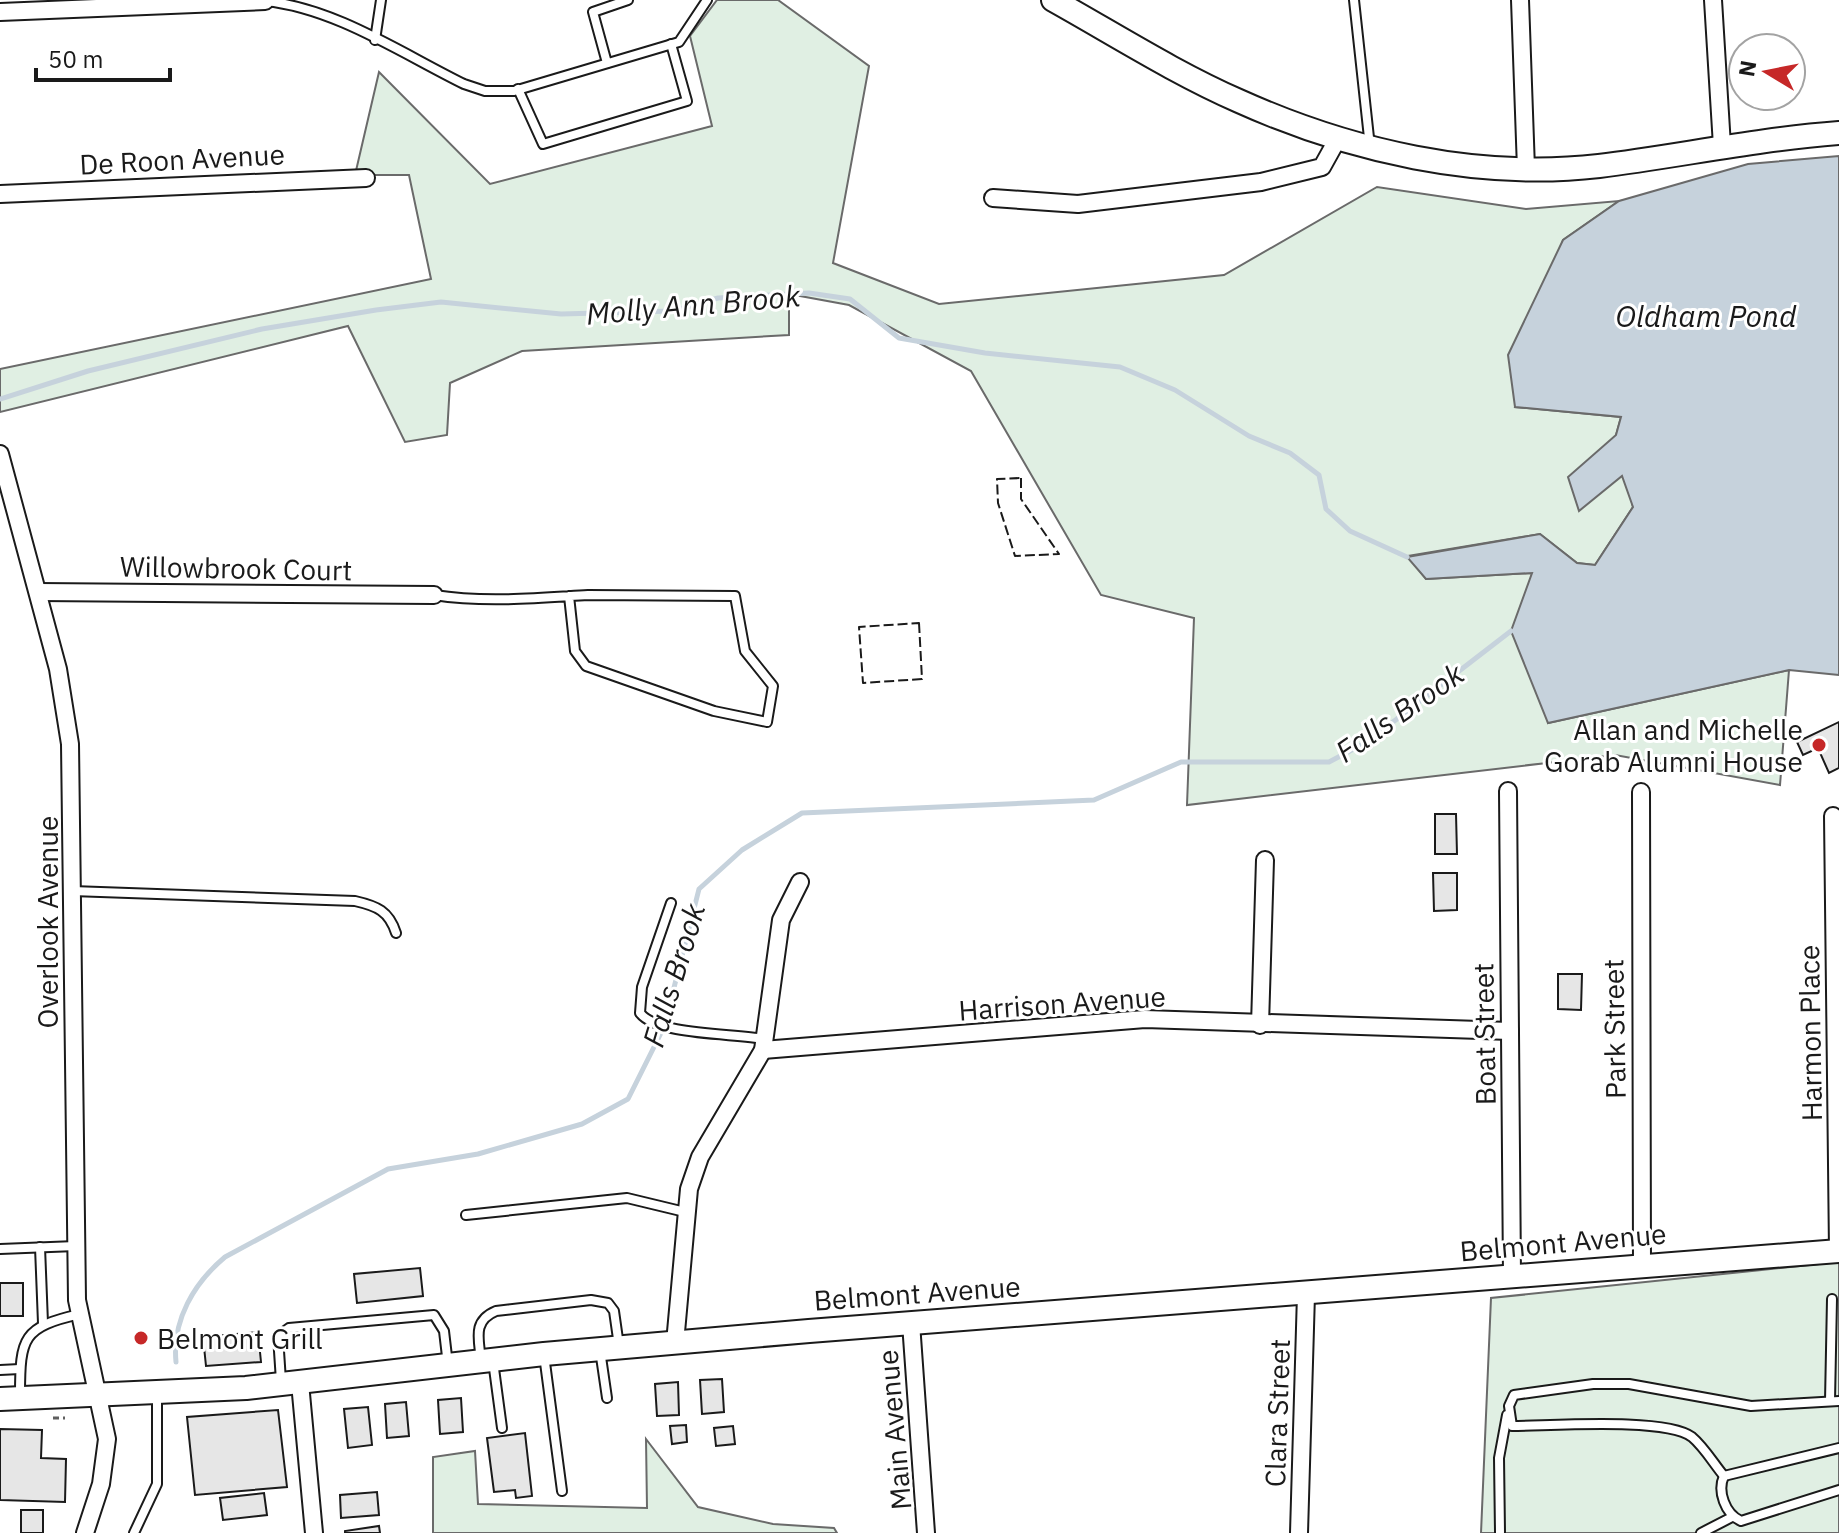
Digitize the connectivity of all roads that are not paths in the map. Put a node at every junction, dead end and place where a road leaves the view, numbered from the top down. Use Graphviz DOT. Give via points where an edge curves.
graph roads {
  1 [pos="381,0"];
  2 [pos="628,0"];
  3 [pos="707,0"];
  4 [pos="1053,0"];
  5 [pos="1354,0"];
  6 [pos="1520,0"];
  7 [pos="1713,0"];
  8 [pos="265,1"];
  9 [pos="0,12"];
  10 [pos="375,40"];
  11 [pos="671,44"];
  12 [pos="607,63"];
  13 [pos="518,89"];
  14 [pos="1839,133"];
  15 [pos="1337,140"];
  16 [pos="1722,146"];
  17 [pos="1370,148"];
  18 [pos="1526,169"];
  19 [pos="366,178"];
  20 [pos="0,194"];
  21 [pos="993,198"];
  22 [pos="0,454"];
  23 [pos="38,592"];
  24 [pos="434,595"];
  25 [pos="569,596"];
  26 [pos="1508,791"];
  27 [pos="1641,792"];
  28 [pos="1833,816"];
  29 [pos="1265,860"];
  30 [pos="800,882"];
  31 [pos="72,891"];
  32 [pos="671,903"];
  33 [pos="396,933"];
  34 [pos="1260,1025"];
  35 [pos="1510,1031"];
  36 [pos="764,1045"];
  37 [pos="685,1212"];
  38 [pos="466,1215"];
  39 [pos="76,1246"];
  40 [pos="40,1247"];
  41 [pos="0,1249"];
  42 [pos="1839,1251"];
  43 [pos="1642,1265"];
  44 [pos="1512,1276"];
  45 [pos="1306,1294"];
  46 [pos="1832,1299"];
  47 [pos="80,1314"];
  48 [pos="43,1323"];
  49 [pos="911,1323"];
  50 [pos="675,1343"];
  51 [pos="609,1349"];
  52 [pos="544,1354"];
  53 [pos="487,1361"];
  54 [pos="448,1365"];
  55 [pos="20,1369"];
  56 [pos="0,1370"];
  57 [pos="290,1384"];
  58 [pos="157,1395"];
  59 [pos="98,1397"];
  60 [pos="607,1398"];
  61 [pos="10,1399"];
  62 [pos="1834,1401"];
  63 [pos="1509,1406"];
  64 [pos="502,1428"];
  65 [pos="1839,1448"];
  66 [pos="1724,1476"];
  67 [pos="1839,1490"];
  68 [pos="562,1491"];
  69 [pos="1732,1517"];
  70 [pos="1500,1532"];
  71 [pos="85,1533"];
  72 [pos="134,1533"];
  73 [pos="314,1533"];
  74 [pos="926,1533"];
  75 [pos="1299,1533"];
  76 [pos="1701,1533"];
  1 -- 10 [label="lane"];
  2 -- 12 [label="lane" via="593,12"];
  3 -- 11 [label="lane" via="679,42"];
  4 -- 15 [label="main road" via="1237,100"];
  5 -- 17 [label="lane"];
  6 -- 18 [label="street"];
  7 -- 16 [label="street"];
  8 -- 9 [label="street"];
  8 -- 10 [label="lane" via="322,15"];
  10 -- 13 [label="lane" via="464,84 485,91"];
  11 -- 12 [label="lane"];
  11 -- 13 [label="lane" via="687,101 543,144"];
  12 -- 13 [label="lane"];
  14 -- 16 [label="main road"];
  15 -- 17 [label="main road"];
  15 -- 21 [label="street" via="1322,167 1261,182 1078,204"];
  16 -- 18 [label="main road" via="1599,166"];
  17 -- 18 [label="main road"];
  19 -- 20 [label="street, De Roon Avenue"];
  22 -- 23 [label="street, Overlook Avenue"];
  23 -- 24 [label="street, Willowbrook Court"];
  23 -- 31 [label="street, Overlook Avenue" via="70,744"];
  24 -- 25 [label="lane" via="516,600"];
  25 -- 25 [label="lane" via="735,596 745,651 773,686 767,722 714,711 586,666 575,651"];
  26 -- 35 [label="street, Boat Street"];
  27 -- 43 [label="street, Park Street"];
  28 -- 42 [label="street, Harmon Place"];
  29 -- 34 [label="street"];
  30 -- 36 [label="street" via="781,920"];
  31 -- 33 [label="lane" via="355,901 377,906 392,919"];
  31 -- 39 [label="street, Overlook Avenue"];
  32 -- 36 [label="lane" via="642,987 640,1013 652,1024"];
  34 -- 35 [label="street, Harrison Avenue"];
  34 -- 36 [label="street, Harrison Avenue" via="1118,1020 1054,1029"];
  35 -- 44 [label="street, Boat Street"];
  36 -- 37 [label="street" via="700,1157"];
  37 -- 38 [label="lane" via="627,1198"];
  37 -- 50 [label="street"];
  39 -- 40 [label="lane"];
  39 -- 47 [label="street, Overlook Avenue"];
  40 -- 41 [label="lane"];
  40 -- 48 [label="lane"];
  42 -- 43 [label="main road, Belmont Avenue"];
  43 -- 44 [label="main road, Belmont Avenue"];
  44 -- 45 [label="main road, Belmont Avenue"];
  45 -- 49 [label="main road, Belmont Avenue"];
  45 -- 75 [label="street, Clara Street"];
  46 -- 62 [label="lane"];
  47 -- 48 [label="lane"];
  47 -- 59 [label="street, Overlook Avenue"];
  48 -- 55 [label="lane" via="20,1354"];
  49 -- 50 [label="main road, Belmont Avenue"];
  49 -- 74 [label="street, Main Avenue"];
  50 -- 51 [label="main road, Belmont Avenue"];
  51 -- 52 [label="main road, Belmont Avenue"];
  51 -- 53 [label="lane" via="614,1311 608,1303 591,1300 484,1316 477,1326"];
  51 -- 60 [label="lane"];
  52 -- 53 [label="main road, Belmont Avenue"];
  52 -- 68 [label="lane"];
  53 -- 54 [label="main road, Belmont Avenue"];
  53 -- 64 [label="lane"];
  54 -- 57 [label="main road, Belmont Avenue"];
  54 -- 57 [label="lane" via="444,1331 434,1315 289,1328 278,1336"];
  55 -- 56 [label="lane"];
  55 -- 61 [label="lane"];
  57 -- 58 [label="main road, Belmont Avenue"];
  57 -- 73 [label="street"];
  58 -- 59 [label="main road, Belmont Avenue"];
  58 -- 72 [label="lane" via="157,1484"];
  59 -- 61 [label="main road, Belmont Avenue"];
  59 -- 71 [label="street, Overlook Avenue" via="107,1459"];
  62 -- 63 [label="lane" via="1751,1406 1605,1384 1514,1395"];
  63 -- 66 [label="lane" via="1512,1426 1679,1430 1692,1437"];
  63 -- 70 [label="lane" via="1499,1458"];
  65 -- 66 [label="lane"];
  66 -- 69 [label="lane" via="1720,1484"];
  67 -- 69 [label="lane" via="1741,1521"];
  69 -- 76 [label="lane"];
}
